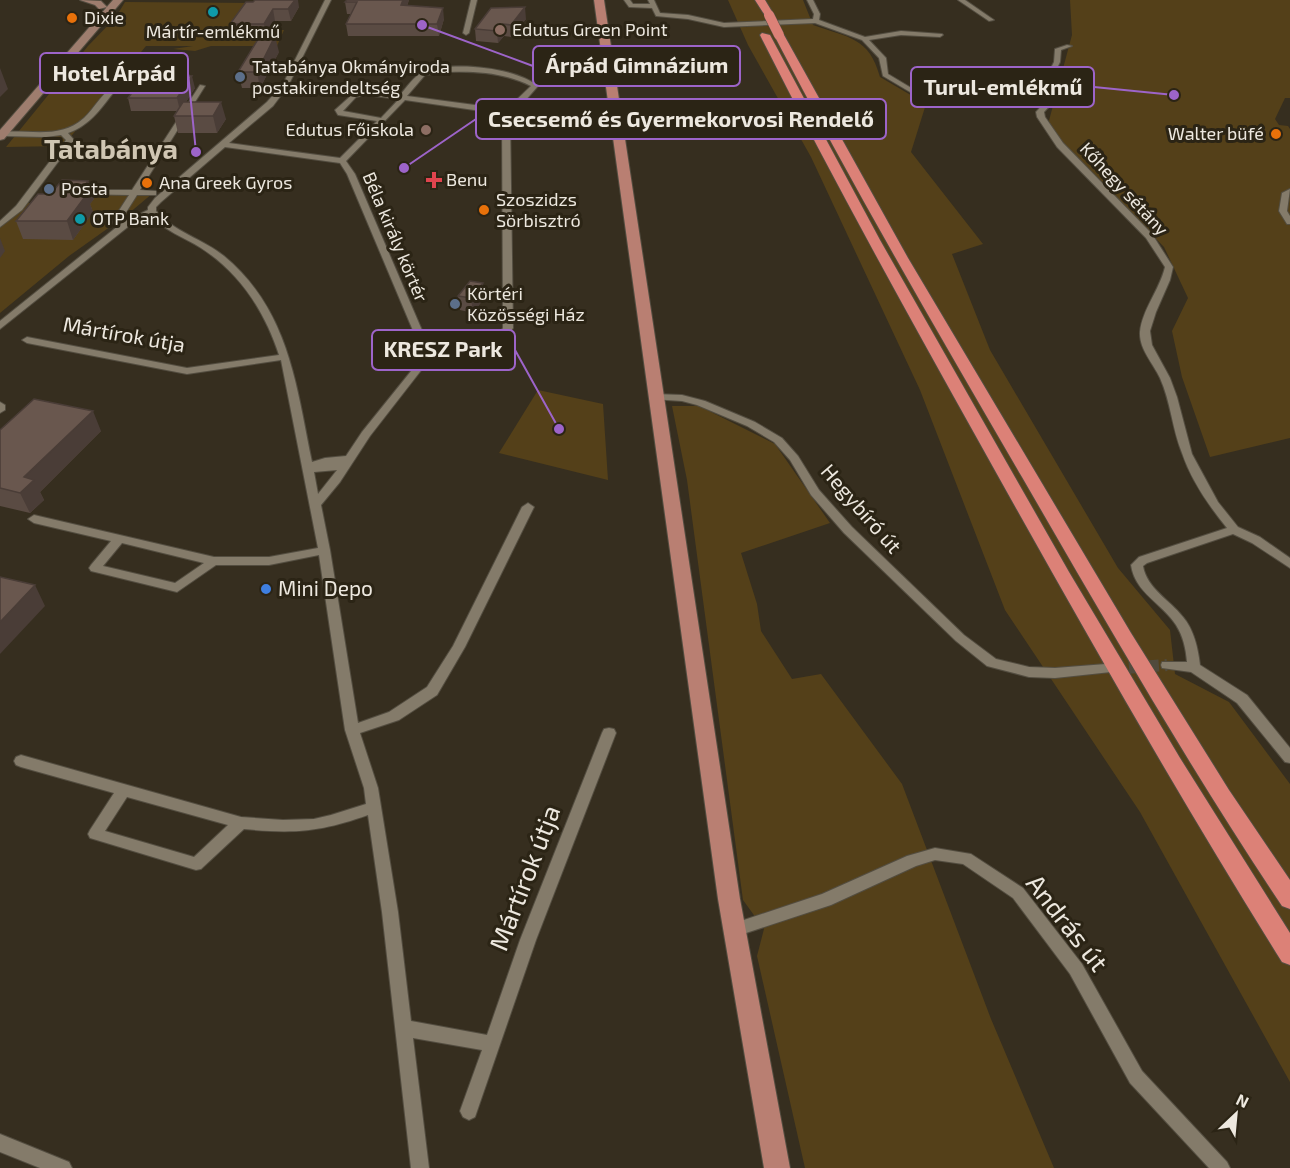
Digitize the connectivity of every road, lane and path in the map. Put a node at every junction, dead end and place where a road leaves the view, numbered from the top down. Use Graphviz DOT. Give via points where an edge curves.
graph roads {
  1 [pos="85,0"];
  2 [pos="118,0"];
  3 [pos="328,0"];
  4 [pos="599,0"];
  5 [pos="627,0"];
  6 [pos="760,0"];
  7 [pos="810,0"];
  8 [pos="961,0"];
  9 [pos="473,3"];
  10 [pos="652,3"];
  11 [pos="105,4"];
  12 [pos="755,15"];
  13 [pos="991,20"];
  14 [pos="816,21"];
  15 [pos="466,33"];
  16 [pos="772,35"];
  17 [pos="940,35"];
  18 [pos="864,39"];
  19 [pos="1069,46"];
  20 [pos="202,86"];
  21 [pos="113,89"];
  22 [pos="403,97"];
  23 [pos="929,101"];
  24 [pos="506,113"];
  25 [pos="382,120"];
  26 [pos="1,129"];
  27 [pos="63,132"];
  28 [pos="223,144"];
  29 [pos="342,160"];
  30 [pos="1290,191"];
  31 [pos="68,192"];
  32 [pos="134,192"];
  33 [pos="153,193"];
  34 [pos="152,211"];
  35 [pos="1290,222"];
  36 [pos="115,223"];
  37 [pos="0,225"];
  38 [pos="0,326"];
  39 [pos="27,340"];
  40 [pos="285,357"];
  41 [pos="429,360"];
  42 [pos="655,397"];
  43 [pos="0,405"];
  44 [pos="0,410"];
  45 [pos="350,459"];
  46 [pos="307,467"];
  47 [pos="314,506"];
  48 [pos="528,507"];
  49 [pos="34,519"];
  50 [pos="1234,530"];
  51 [pos="118,540"];
  52 [pos="324,550"];
  53 [pos="214,561"];
  54 [pos="1290,564"];
  55 [pos="1167,665"];
  56 [pos="1194,667"];
  57 [pos="1106,669"];
  58 [pos="352,730"];
  59 [pos="609,732"];
  60 [pos="1290,758"];
  61 [pos="21,760"];
  62 [pos="123,791"];
  63 [pos="374,807"];
  64 [pos="241,823"];
  65 [pos="1290,899"];
  66 [pos="734,930"];
  67 [pos="1290,954"];
  68 [pos="404,1028"];
  69 [pos="492,1044"];
  70 [pos="469,1111"];
  71 [pos="0,1143"];
  72 [pos="63,1168"];
  73 [pos="420,1168"];
  74 [pos="777,1168"];
  75 [pos="1221,1168"];
  1 -- 11 [label="street"];
  2 -- 26 [label="street"];
  3 -- 28 [label="street" via="286,85"];
  4 -- 42 [label="main road"];
  5 -- 10 [label="street" via="631,6"];
  6 -- 16 [label="highway, bridge"];
  7 -- 14 [label="street"];
  8 -- 13 [label="street"];
  9 -- 15 [label="street"];
  10 -- 14 [label="street" via="660,15 719,25"];
  11 -- 26 [label="street"];
  12 -- 16 [label="highway"];
  14 -- 18 [label="street"];
  16 -- 65 [label="highway" via="1126,640"];
  16 -- 67 [label="highway" via="816,135 1097,638 1215,837"];
  17 -- 18 [label="street" via="901,33"];
  18 -- 23 [label="street" via="886,61 885,75"];
  19 -- 50 [label="street, Kőhegy sétány" via="1058,49 1053,70 1058,81 1052,99 1040,112 1041,117 1060,145 1149,236 1169,267 1161,295 1150,312 1145,331 1147,345 1165,378 1187,454 1213,503"];
  20 -- 32 [label="street"];
  21 -- 27 [label="street" via="86,121"];
  22 -- 24 [label="street"];
  22 -- 24 [label="street, Béla király körtér" via="419,76 428,73 472,70 507,74 535,86"];
  22 -- 25 [label="street, Béla király körtér"];
  22 -- 25 [label="street" via="358,94 339,110"];
  24 -- 41 [label="street" via="508,328 494,343"];
  25 -- 29 [label="street, Béla király körtér"];
  26 -- 27 [label="street"];
  27 -- 37 [label="street" via="70,140 19,208"];
  28 -- 29 [label="street, Béla király körtér"];
  28 -- 34 [label="street" via="158,200"];
  29 -- 41 [label="street, Béla király körtér"];
  30 -- 35 [label="street" via="1283,212"];
  31 -- 32 [label="street"];
  32 -- 33 [label="street"];
  32 -- 36 [label="street"];
  34 -- 38 [label="street" via="126,224"];
  34 -- 40 [label="street" via="239,274 277,331"];
  39 -- 40 [label="street, Mártírok útja" via="172,369 202,370"];
  40 -- 46 [label="street"];
  41 -- 45 [label="street" via="423,362"];
  42 -- 57 [label="street, Hegybíró út" via="700,403 778,440 848,530 960,638 992,663 1029,672"];
  42 -- 66 [label="main road"];
  43 -- 44 [label="street"];
  45 -- 46 [label="street" via="322,470"];
  45 -- 47 [label="street"];
  46 -- 47 [label="street"];
  47 -- 52 [label="street"];
  48 -- 58 [label="street" via="459,647 432,691 394,716"];
  49 -- 51 [label="street"];
  50 -- 54 [label="street"];
  50 -- 56 [label="street" via="1137,565 1137,573 1146,587 1181,623 1192,649"];
  51 -- 53 [label="street"];
  51 -- 53 [label="street" via="95,568 177,588"];
  52 -- 53 [label="street" via="283,561"];
  52 -- 58 [label="street"];
  55 -- 56 [label="street"];
  56 -- 60 [label="street" via="1242,699"];
  58 -- 63 [label="street"];
  59 -- 69 [label="street, Mártírok útja"];
  61 -- 62 [label="street"];
  62 -- 64 [label="street"];
  62 -- 64 [label="street" via="95,834 196,864"];
  63 -- 64 [label="street" via="326,823"];
  63 -- 68 [label="street"];
  66 -- 74 [label="main road"];
  66 -- 75 [label="street, András út" via="826,900 935,854 966,858 1018,893 1076,969 1136,1077"];
  68 -- 69 [label="street"];
  68 -- 73 [label="street"];
  69 -- 70 [label="street, Mártírok útja"];
  71 -- 72 [label="street"];
}
